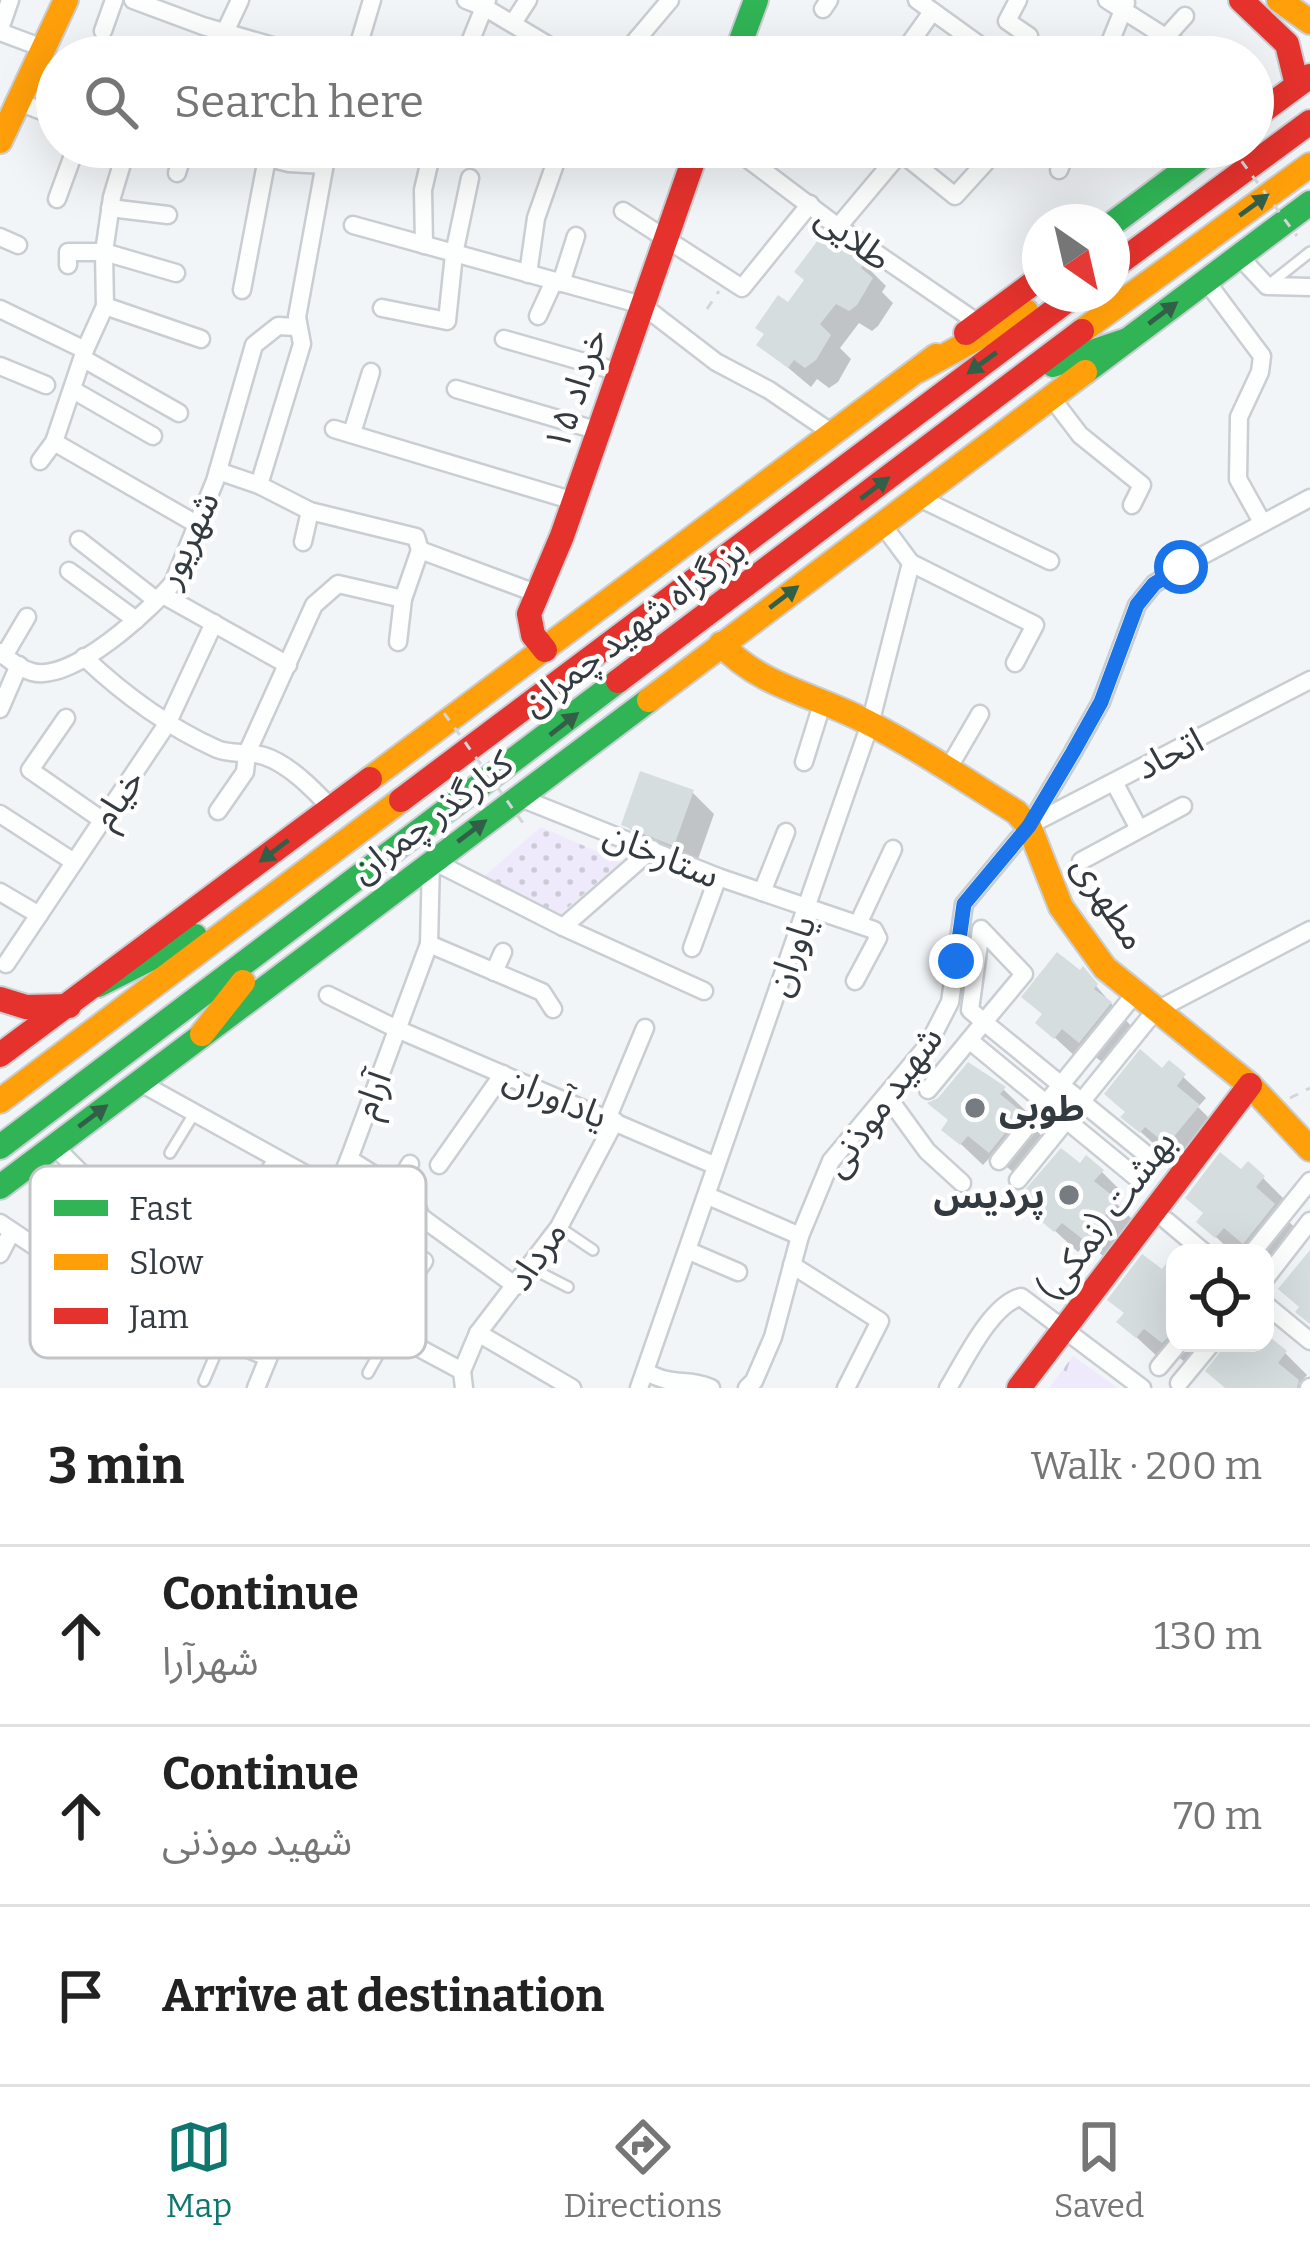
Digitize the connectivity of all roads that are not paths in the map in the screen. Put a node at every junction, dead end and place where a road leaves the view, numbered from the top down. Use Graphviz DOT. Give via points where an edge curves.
graph roads {
  1 [pos="10,0"];
  2 [pos="66,0"];
  3 [pos="114,0"];
  4 [pos="240,0"];
  5 [pos="373,0"];
  6 [pos="466,0"];
  7 [pos="528,0"];
  8 [pos="670,0"];
  9 [pos="756,0"];
  10 [pos="1018,0"];
  11 [pos="1241,0"];
  12 [pos="1279,0"];
  13 [pos="141,1"];
  14 [pos="486,3"];
  15 [pos="1119,3"];
  16 [pos="924,6"];
  17 [pos="1185,16"];
  18 [pos="1310,22"];
  19 [pos="512,23"];
  20 [pos="0,31"];
  21 [pos="103,31"];
  22 [pos="225,32"];
  23 [pos="50,36"];
  24 [pos="239,36"];
  25 [pos="362,36"];
  26 [pos="473,36"];
  27 [pos="532,36"];
  28 [pos="640,36"];
  29 [pos="746,36"];
  30 [pos="910,36"];
  31 [pos="966,36"];
  32 [pos="1029,36"];
  33 [pos="1110,36"];
  34 [pos="1165,36"];
  35 [pos="1167,36"];
  36 [pos="36,45"];
  37 [pos="36,62"];
  38 [pos="1304,80"];
  39 [pos="1274,99"];
  40 [pos="11,107"];
  41 [pos="1310,122"];
  42 [pos="0,141"];
  43 [pos="1274,148"];
  44 [pos="1310,165"];
  45 [pos="68,168"];
  46 [pos="121,168"];
  47 [pos="179,168"];
  48 [pos="265,168"];
  49 [pos="324,168"];
  50 [pos="428,168"];
  51 [pos="553,168"];
  52 [pos="692,168"];
  53 [pos="761,168"];
  54 [pos="883,168"];
  55 [pos="922,168"];
  56 [pos="981,168"];
  57 [pos="1187,168"];
  58 [pos="1247,168"];
  59 [pos="178,173"];
  60 [pos="470,178"];
  61 [pos="57,199"];
  62 [pos="1310,202"];
  63 [pos="810,204"];
  64 [pos="110,208"];
  65 [pos="623,211"];
  66 [pos="1130,211"];
  67 [pos="168,215"];
  68 [pos="353,225"];
  69 [pos="838,227"];
  70 [pos="576,236"];
  71 [pos="0,237"];
  72 [pos="668,239"];
  73 [pos="18,244"];
  74 [pos="424,245"];
  75 [pos="104,252"];
  76 [pos="1310,252"];
  77 [pos="1130,253"];
  78 [pos="454,254"];
  79 [pos="1239,256"];
  80 [pos="68,265"];
  81 [pos="176,273"];
  82 [pos="528,274"];
  83 [pos="1206,281"];
  84 [pos="558,282"];
  85 [pos="1267,286"];
  86 [pos="1310,287"];
  87 [pos="242,290"];
  88 [pos="1022,291"];
  89 [pos="642,305"];
  90 [pos="105,306"];
  91 [pos="382,308"];
  92 [pos="0,309"];
  93 [pos="1025,312"];
  94 [pos="1052,312"];
  95 [pos="538,316"];
  96 [pos="978,323"];
  97 [pos="296,327"];
  98 [pos="201,339"];
  99 [pos="504,339"];
  100 [pos="1127,340"];
  101 [pos="84,354"];
  102 [pos="0,366"];
  103 [pos="919,370"];
  104 [pos="371,372"];
  105 [pos="619,372"];
  106 [pos="1020,379"];
  107 [pos="46,385"];
  108 [pos="456,389"];
  109 [pos="73,390"];
  110 [pos="1051,397"];
  111 [pos="179,413"];
  112 [pos="599,431"];
  113 [pos="835,435"];
  114 [pos="153,436"];
  115 [pos="54,442"];
  116 [pos="40,460"];
  117 [pos="218,471"];
  118 [pos="259,485"];
  119 [pos="917,497"];
  120 [pos="1310,498"];
  121 [pos="574,501"];
  122 [pos="1132,505"];
  123 [pos="310,511"];
  124 [pos="1262,522"];
  125 [pos="882,524"];
  126 [pos="198,525"];
  127 [pos="79,540"];
  128 [pos="303,542"];
  129 [pos="420,550"];
  130 [pos="1050,561"];
  131 [pos="911,563"];
  132 [pos="69,571"];
  133 [pos="538,595"];
  134 [pos="160,598"];
  135 [pos="403,599"];
  136 [pos="27,617"];
  137 [pos="136,620"];
  138 [pos="214,623"];
  139 [pos="398,642"];
  140 [pos="722,644"];
  141 [pos="545,650"];
  142 [pos="84,657"];
  143 [pos="8,658"];
  144 [pos="1015,663"];
  145 [pos="288,665"];
  146 [pos="1310,680"];
  147 [pos="823,701"];
  148 [pos="0,709"];
  149 [pos="980,714"];
  150 [pos="66,718"];
  151 [pos="166,724"];
  152 [pos="870,724"];
  153 [pos="247,753"];
  154 [pos="804,762"];
  155 [pos="948,770"];
  156 [pos="1114,782"];
  157 [pos="518,797"];
  158 [pos="1183,806"];
  159 [pos="331,808"];
  160 [pos="218,811"];
  161 [pos="0,814"];
  162 [pos="102,820"];
  163 [pos="1029,826"];
  164 [pos="1139,829"];
  165 [pos="786,832"];
  166 [pos="652,849"];
  167 [pos="893,849"];
  168 [pos="431,860"];
  169 [pos="1081,860"];
  170 [pos="74,862"];
  171 [pos="718,877"];
  172 [pos="0,892"];
  173 [pos="762,892"];
  174 [pos="274,894"];
  175 [pos="808,906"];
  176 [pos="38,915"];
  177 [pos="858,924"];
  178 [pos="563,928"];
  179 [pos="1310,930"];
  180 [pos="429,944"];
  181 [pos="692,948"];
  182 [pos="268,950"];
  183 [pos="7,952"];
  184 [pos="503,952"];
  185 [pos="494,972"];
  186 [pos="855,980"];
  187 [pos="98,986"];
  188 [pos="704,991"];
  189 [pos="328,995"];
  190 [pos="1134,995"];
  191 [pos="0,999"];
  192 [pos="69,1006"];
  193 [pos="553,1009"];
  194 [pos="1155,1011"];
  195 [pos="984,1022"];
  196 [pos="645,1028"];
  197 [pos="397,1029"];
  198 [pos="202,1034"];
  199 [pos="968,1040"];
  200 [pos="0,1055"];
  201 [pos="503,1074"];
  202 [pos="139,1082"];
  203 [pos="1061,1085"];
  204 [pos="1250,1085"];
  205 [pos="928,1090"];
  206 [pos="887,1096"];
  207 [pos="0,1101"];
  208 [pos="1081,1102"];
  209 [pos="1044,1106"];
  210 [pos="195,1112"];
  211 [pos="611,1119"];
  212 [pos="1064,1122"];
  213 [pos="54,1146"];
  214 [pos="0,1147"];
  215 [pos="1310,1149"];
  216 [pos="170,1153"];
  217 [pos="275,1156"];
  218 [pos="349,1159"];
  219 [pos="999,1161"];
  220 [pos="439,1165"];
  221 [pos="714,1165"];
  222 [pos="74,1166"];
  223 [pos="268,1166"];
  224 [pos="292,1166"];
  225 [pos="346,1166"];
  226 [pos="360,1166"];
  227 [pos="1018,1180"];
  228 [pos="1310,1180"];
  229 [pos="962,1183"];
  230 [pos="0,1186"];
  231 [pos="709,1196"];
  232 [pos="426,1220"];
  233 [pos="1167,1221"];
  234 [pos="1310,1221"];
  235 [pos="559,1226"];
  236 [pos="6,1228"];
  237 [pos="800,1236"];
  238 [pos="1194,1244"];
  239 [pos="1259,1244"];
  240 [pos="593,1250"];
  241 [pos="689,1251"];
  242 [pos="0,1254"];
  243 [pos="792,1265"];
  244 [pos="530,1267"];
  245 [pos="1274,1267"];
  246 [pos="738,1272"];
  247 [pos="516,1286"];
  248 [pos="568,1287"];
  249 [pos="1274,1311"];
  250 [pos="1064,1328"];
  251 [pos="478,1333"];
  252 [pos="1310,1341"];
  253 [pos="1172,1352"];
  254 [pos="1205,1352"];
  255 [pos="426,1356"];
  256 [pos="214,1358"];
  257 [pos="267,1358"];
  258 [pos="373,1358"];
  259 [pos="1159,1367"];
  260 [pos="368,1373"];
  261 [pos="463,1379"];
  262 [pos="642,1380"];
  263 [pos="204,1381"];
  264 [pos="1179,1383"];
  265 [pos="256,1388"];
  266 [pos="572,1388"];
  267 [pos="711,1388"];
  268 [pos="747,1388"];
  269 [pos="846,1388"];
  270 [pos="948,1388"];
  271 [pos="1019,1388"];
  272 [pos="1142,1388"];
  1 -- 20 [label="street"];
  2 -- 23 [label="main road"];
  3 -- 21 [label="street"];
  4 -- 22 [label="street"];
  5 -- 25 [label="street"];
  6 -- 14 [label="street"];
  7 -- 19 [label="street"];
  8 -- 28 [label="street"];
  9 -- 29 [label="main road"];
  10 -- 32 [label="street" via="1006,21"];
  11 -- 38 [label="main road" via="1285,37"];
  12 -- 18 [label="main road"];
  13 -- 22 [label="street"];
  14 -- 19 [label="street"];
  14 -- 26 [label="street"];
  15 -- 33 [label="street"];
  15 -- 34 [label="street"];
  16 -- 30 [label="street"];
  16 -- 31 [label="street"];
  17 -- 35 [label="street"];
  19 -- 27 [label="street"];
  20 -- 36 [label="street"];
  22 -- 24 [label="street"];
  37 -- 40 [label="main road"];
  38 -- 39 [label="main road"];
  40 -- 42 [label="main road"];
  41 -- 43 [label="main road"];
  106 -- 44 [label="main road, بزرگراه شهید چمران, one-way"];
  45 -- 61 [label="street"];
  46 -- 64 [label="street"];
  47 -- 59 [label="street"];
  48 -- 87 [label="street"];
  49 -- 97 [label="street"];
  50 -- 74 [label="street"];
  51 -- 82 [label="street"];
  52 -- 72 [label="main road, ۱۵ خرداد"];
  53 -- 63 [label="street, طلایی"];
  54 -- 69 [label="street"];
  55 -- 56 [label="street" via="958,196"];
  57 -- 66 [label="main road"];
  58 -- 77 [label="main road"];
  60 -- 78 [label="street"];
  62 -- 79 [label="main road, کنارگذر چمران"];
  63 -- 69 [label="street, طلایی"];
  63 -- 72 [label="street" via="744,286"];
  64 -- 67 [label="street"];
  64 -- 75 [label="street"];
  65 -- 72 [label="street"];
  68 -- 74 [label="street"];
  69 -- 96 [label="street, طلایی"];
  70 -- 84 [label="street"];
  71 -- 73 [label="street"];
  72 -- 89 [label="main road, ۱۵ خرداد"];
  74 -- 78 [label="street"];
  75 -- 80 [label="street" via="68,252"];
  75 -- 81 [label="street"];
  75 -- 90 [label="street"];
  76 -- 85 [label="lane"];
  78 -- 82 [label="street"];
  78 -- 91 [label="street" via="447,321"];
  79 -- 83 [label="main road, کنارگذر چمران"];
  79 -- 85 [label="street"];
  82 -- 84 [label="street"];
  100 -- 83 [label="main road, کنارگذر چمران, one-way"];
  83 -- 124 [label="street" via="1262,356 1239,417 1238,479"];
  84 -- 89 [label="street"];
  84 -- 95 [label="street"];
  85 -- 86 [label="street"];
  88 -- 96 [label="main road, کنارگذر چمران"];
  89 -- 105 [label="main road, ۱۵ خرداد"];
  89 -- 113 [label="street" via="689,344"];
  90 -- 98 [label="street"];
  90 -- 101 [label="street"];
  92 -- 101 [label="street"];
  93 -- 103 [label="main road"];
  94 -- 174 [label="main road, بزرگراه شهید چمران, one-way"];
  96 -- 103 [label="main road, کنارگذر چمران"];
  97 -- 117 [label="street, شهریور" via="278,326 254,345"];
  97 -- 118 [label="street" via="302,344"];
  99 -- 105 [label="street"];
  100 -- 106 [label="main road"];
  100 -- 110 [label="main road, کنارگذر چمران"];
  101 -- 109 [label="street"];
  101 -- 111 [label="street"];
  102 -- 107 [label="street"];
  103 -- 113 [label="main road, کنارگذر چمران"];
  104 -- 121 [label="street" via="343,431"];
  105 -- 112 [label="main road, ۱۵ خرداد"];
  182 -- 106 [label="main road, بزرگراه شهید چمران, one-way"];
  108 -- 112 [label="street"];
  109 -- 114 [label="street"];
  109 -- 115 [label="street"];
  110 -- 119 [label="main road, کنارگذر چمران"];
  110 -- 122 [label="street" via="1080,435 1142,484"];
  112 -- 121 [label="main road, ۱۵ خرداد"];
  113 -- 141 [label="main road, کنارگذر چمران"];
  115 -- 116 [label="street"];
  115 -- 126 [label="street"];
  117 -- 118 [label="street"];
  117 -- 126 [label="street, شهریور"];
  118 -- 123 [label="street"];
  119 -- 125 [label="main road, کنارگذر چمران"];
  119 -- 130 [label="street"];
  120 -- 124 [label="street"];
  121 -- 133 [label="main road, ۱۵ خرداد"];
  123 -- 128 [label="street"];
  123 -- 129 [label="street" via="416,537"];
  124 -- 163 [label="street" via="1154,584 1137,605 1101,702"];
  125 -- 131 [label="street"];
  140 -- 125 [label="main road, کنارگذر چمران, one-way"];
  126 -- 134 [label="street, شهریور"];
  127 -- 134 [label="street"];
  129 -- 133 [label="street"];
  129 -- 135 [label="street"];
  131 -- 144 [label="street" via="1035,625"];
  131 -- 152 [label="street, یاوران"];
  132 -- 137 [label="street"];
  133 -- 141 [label="main road, ۱۵ خرداد" via="530,614"];
  134 -- 137 [label="street, شهریور"];
  134 -- 138 [label="street"];
  135 -- 139 [label="street"];
  135 -- 145 [label="street" via="338,584 314,605"];
  136 -- 143 [label="street"];
  137 -- 142 [label="street, شهریور"];
  138 -- 145 [label="street"];
  138 -- 151 [label="street, خیام"];
  140 -- 147 [label="main road" via="740,668"];
  140 -- 157 [label="main road, کنارگذر چمران"];
  141 -- 159 [label="main road, کنارگذر چمران"];
  142 -- 143 [label="street, شهریور" via="49,673"];
  142 -- 151 [label="street"];
  143 -- 148 [label="street"];
  145 -- 153 [label="street"];
  146 -- 156 [label="street, اتحاد"];
  147 -- 152 [label="main road"];
  147 -- 154 [label="street"];
  149 -- 155 [label="street"];
  150 -- 162 [label="street" via="30,770"];
  151 -- 153 [label="street" via="224,752"];
  151 -- 162 [label="street, خیام"];
  152 -- 155 [label="main road"];
  152 -- 175 [label="street, یاوران"];
  153 -- 159 [label="street" via="268,757"];
  153 -- 160 [label="street" via="245,772"];
  155 -- 163 [label="main road"];
  156 -- 163 [label="street, اتحاد"];
  156 -- 164 [label="street"];
  157 -- 166 [label="street, ستارخان"];
  168 -- 157 [label="main road, کنارگذر چمران, one-way"];
  158 -- 164 [label="street"];
  159 -- 187 [label="main road, کنارگذر چمران, one-way"];
  161 -- 170 [label="street"];
  162 -- 170 [label="street, خیام"];
  163 -- 190 [label="main road, مطهری" via="1061,907"];
  163 -- 206 [label="street, شهید موذنی" via="964,904 950,1002"];
  164 -- 169 [label="street"];
  165 -- 173 [label="street"];
  166 -- 171 [label="street, ستارخان"];
  166 -- 178 [label="street"];
  167 -- 177 [label="street"];
  168 -- 178 [label="street"];
  168 -- 180 [label="street, آرام"];
  168 -- 198 [label="main road, کنارگذر چمران"];
  170 -- 176 [label="street, خیام"];
  171 -- 173 [label="street, ستارخان"];
  171 -- 181 [label="street"];
  172 -- 176 [label="street"];
  173 -- 175 [label="street, ستارخان"];
  174 -- 187 [label="main road"];
  174 -- 207 [label="main road, بزرگراه شهید چمران"];
  175 -- 177 [label="street, ستارخان"];
  175 -- 221 [label="street, یاوران"];
  176 -- 183 [label="street, خیام"];
  177 -- 186 [label="street" via="878,938"];
  178 -- 188 [label="street"];
  179 -- 194 [label="street"];
  180 -- 185 [label="street"];
  180 -- 197 [label="street, آرام"];
  182 -- 198 [label="main road"];
  182 -- 214 [label="main road, بزرگراه شهید چمران"];
  184 -- 185 [label="street"];
  185 -- 193 [label="street" via="542,992"];
  187 -- 192 [label="main road, کنارگذر چمران"];
  189 -- 197 [label="street, یادآوران"];
  190 -- 194 [label="main road, مطهری"];
  190 -- 203 [label="street"];
  191 -- 192 [label="main road"];
  192 -- 200 [label="main road, کنارگذر چمران"];
  194 -- 204 [label="main road, مطهری"];
  194 -- 208 [label="street"];
  195 -- 195 [label="street" via="1024,974 981,929 970,1010"];
  195 -- 199 [label="street"];
  195 -- 203 [label="street"];
  196 -- 211 [label="street, مرداد"];
  197 -- 201 [label="street, یادآوران"];
  197 -- 218 [label="street, آرام"];
  198 -- 202 [label="main road, کنارگذر چمران"];
  199 -- 205 [label="street"];
  199 -- 209 [label="street"];
  201 -- 211 [label="street, یادآوران"];
  201 -- 220 [label="street"];
  202 -- 210 [label="street"];
  213 -- 202 [label="main road, کنارگذر چمران, one-way"];
  203 -- 208 [label="street"];
  203 -- 209 [label="street"];
  204 -- 215 [label="main road, مطهری"];
  204 -- 250 [label="main road, بهشت (نمکی)"];
  206 -- 229 [label="street"];
  206 -- 237 [label="street, شهید موذنی" via="832,1161"];
  208 -- 212 [label="street"];
  208 -- 212 [label="street" via="1153,1160 1138,1179"];
  209 -- 212 [label="street"];
  209 -- 219 [label="street"];
  210 -- 216 [label="lane"];
  210 -- 217 [label="street"];
  211 -- 221 [label="street, یادآوران"];
  211 -- 235 [label="street, مرداد"];
  212 -- 227 [label="street"];
  213 -- 222 [label="street"];
  213 -- 230 [label="main road, کنارگذر چمران"];
  217 -- 223 [label="lane"];
  217 -- 224 [label="street"];
  218 -- 225 [label="street, آرام"];
  218 -- 226 [label="street"];
  221 -- 231 [label="street, یاوران"];
  228 -- 239 [label="street"];
  231 -- 237 [label="street"];
  231 -- 241 [label="street, یاوران"];
  232 -- 247 [label="street"];
  233 -- 238 [label="street"];
  234 -- 245 [label="street"];
  235 -- 240 [label="lane"];
  235 -- 244 [label="street, مرداد"];
  236 -- 242 [label="street"];
  237 -- 243 [label="street, شهید موذنی"];
  241 -- 246 [label="street"];
  241 -- 262 [label="street, یاوران"];
  243 -- 268 [label="street, شهید موذنی" via="773,1337"];
  243 -- 269 [label="street" via="880,1321"];
  244 -- 247 [label="street, مرداد"];
  244 -- 248 [label="lane"];
  247 -- 251 [label="street, مرداد"];
  249 -- 252 [label="street"];
  250 -- 270 [label="street" via="1021,1297 1011,1299"];
  250 -- 271 [label="main road, بهشت (نمکی)"];
  250 -- 272 [label="street"];
  251 -- 261 [label="street, مرداد"];
  251 -- 266 [label="street"];
  253 -- 259 [label="street"];
  254 -- 264 [label="street"];
  255 -- 261 [label="street"];
  256 -- 263 [label="lane"];
  257 -- 265 [label="street, آرام"];
  258 -- 260 [label="lane"];
  262 -- 267 [label="street"];
}
